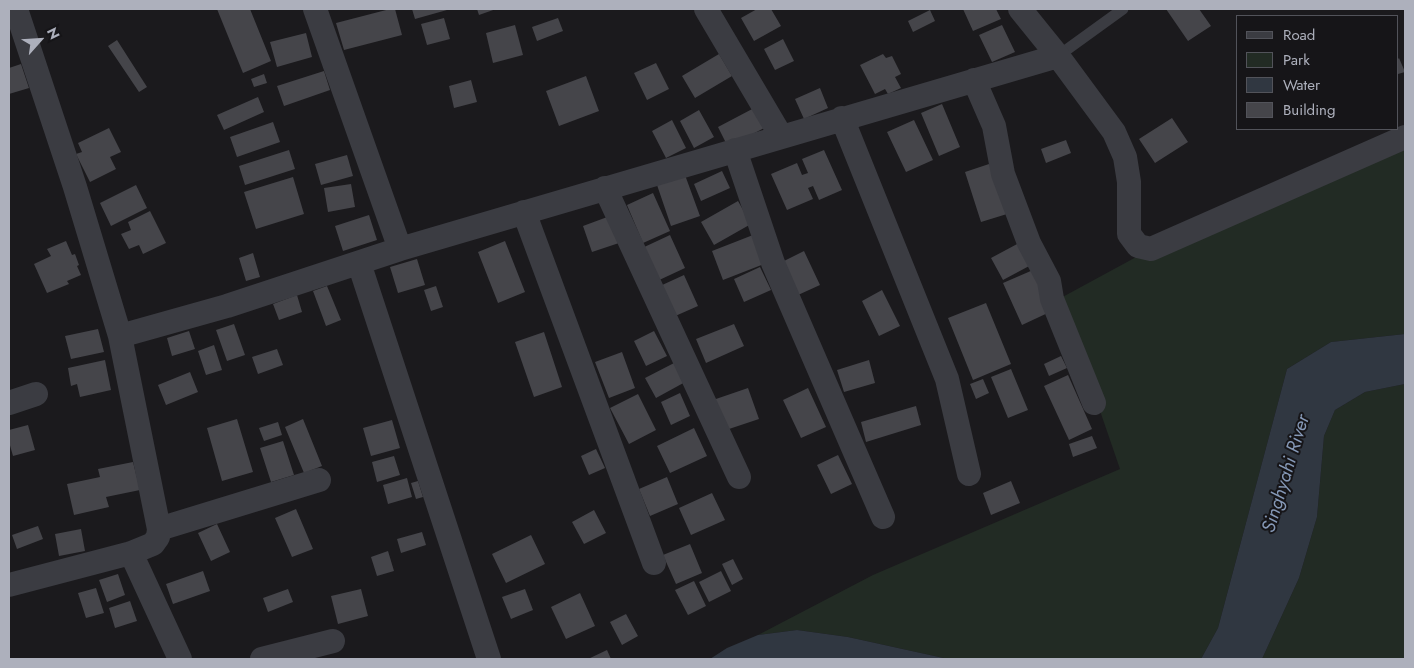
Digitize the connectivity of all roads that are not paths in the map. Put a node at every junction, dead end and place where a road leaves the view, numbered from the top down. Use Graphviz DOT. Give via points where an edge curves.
graph roads {
  1 [pos="16,9"];
  2 [pos="315,9"];
  3 [pos="706,9"];
  4 [pos="1020,9"];
  5 [pos="1123,9"];
  6 [pos="1058,56"];
  7 [pos="974,80"];
  8 [pos="842,118"];
  9 [pos="781,136"];
  10 [pos="1405,137"];
  11 [pos="735,150"];
  12 [pos="605,188"];
  13 [pos="524,212"];
  14 [pos="400,249"];
  15 [pos="359,263"];
  16 [pos="120,336"];
  17 [pos="36,394"];
  18 [pos="9,403"];
  19 [pos="1094,403"];
  20 [pos="969,474"];
  21 [pos="739,477"];
  22 [pos="319,480"];
  23 [pos="883,517"];
  24 [pos="159,529"];
  25 [pos="131,553"];
  26 [pos="654,563"];
  27 [pos="9,585"];
  28 [pos="333,642"];
  29 [pos="180,659"];
  30 [pos="262,659"];
  31 [pos="489,659"];
  1 -- 16 [label="street"];
  2 -- 14 [label="street"];
  3 -- 9 [label="street"];
  4 -- 6 [label="street"];
  5 -- 6 [label="lane"];
  6 -- 7 [label="street"];
  6 -- 10 [label="street" via="1114,132 1125,157 1129,182 1128,234 1138,246 1151,249"];
  7 -- 8 [label="street"];
  7 -- 19 [label="street" via="994,126 1004,174 1029,243 1049,281 1052,299"];
  8 -- 9 [label="street"];
  8 -- 20 [label="street" via="947,378"];
  9 -- 11 [label="street"];
  11 -- 12 [label="street"];
  11 -- 23 [label="street" via="773,264"];
  12 -- 13 [label="street"];
  12 -- 21 [label="street"];
  13 -- 14 [label="street"];
  13 -- 26 [label="street"];
  14 -- 15 [label="street"];
  15 -- 16 [label="street" via="227,306"];
  15 -- 31 [label="street"];
  16 -- 24 [label="street"];
  17 -- 18 [label="street"];
  22 -- 24 [label="street"];
  24 -- 25 [label="street" via="153,544"];
  25 -- 27 [label="street"];
  25 -- 29 [label="street"];
  28 -- 30 [label="street"];
}
